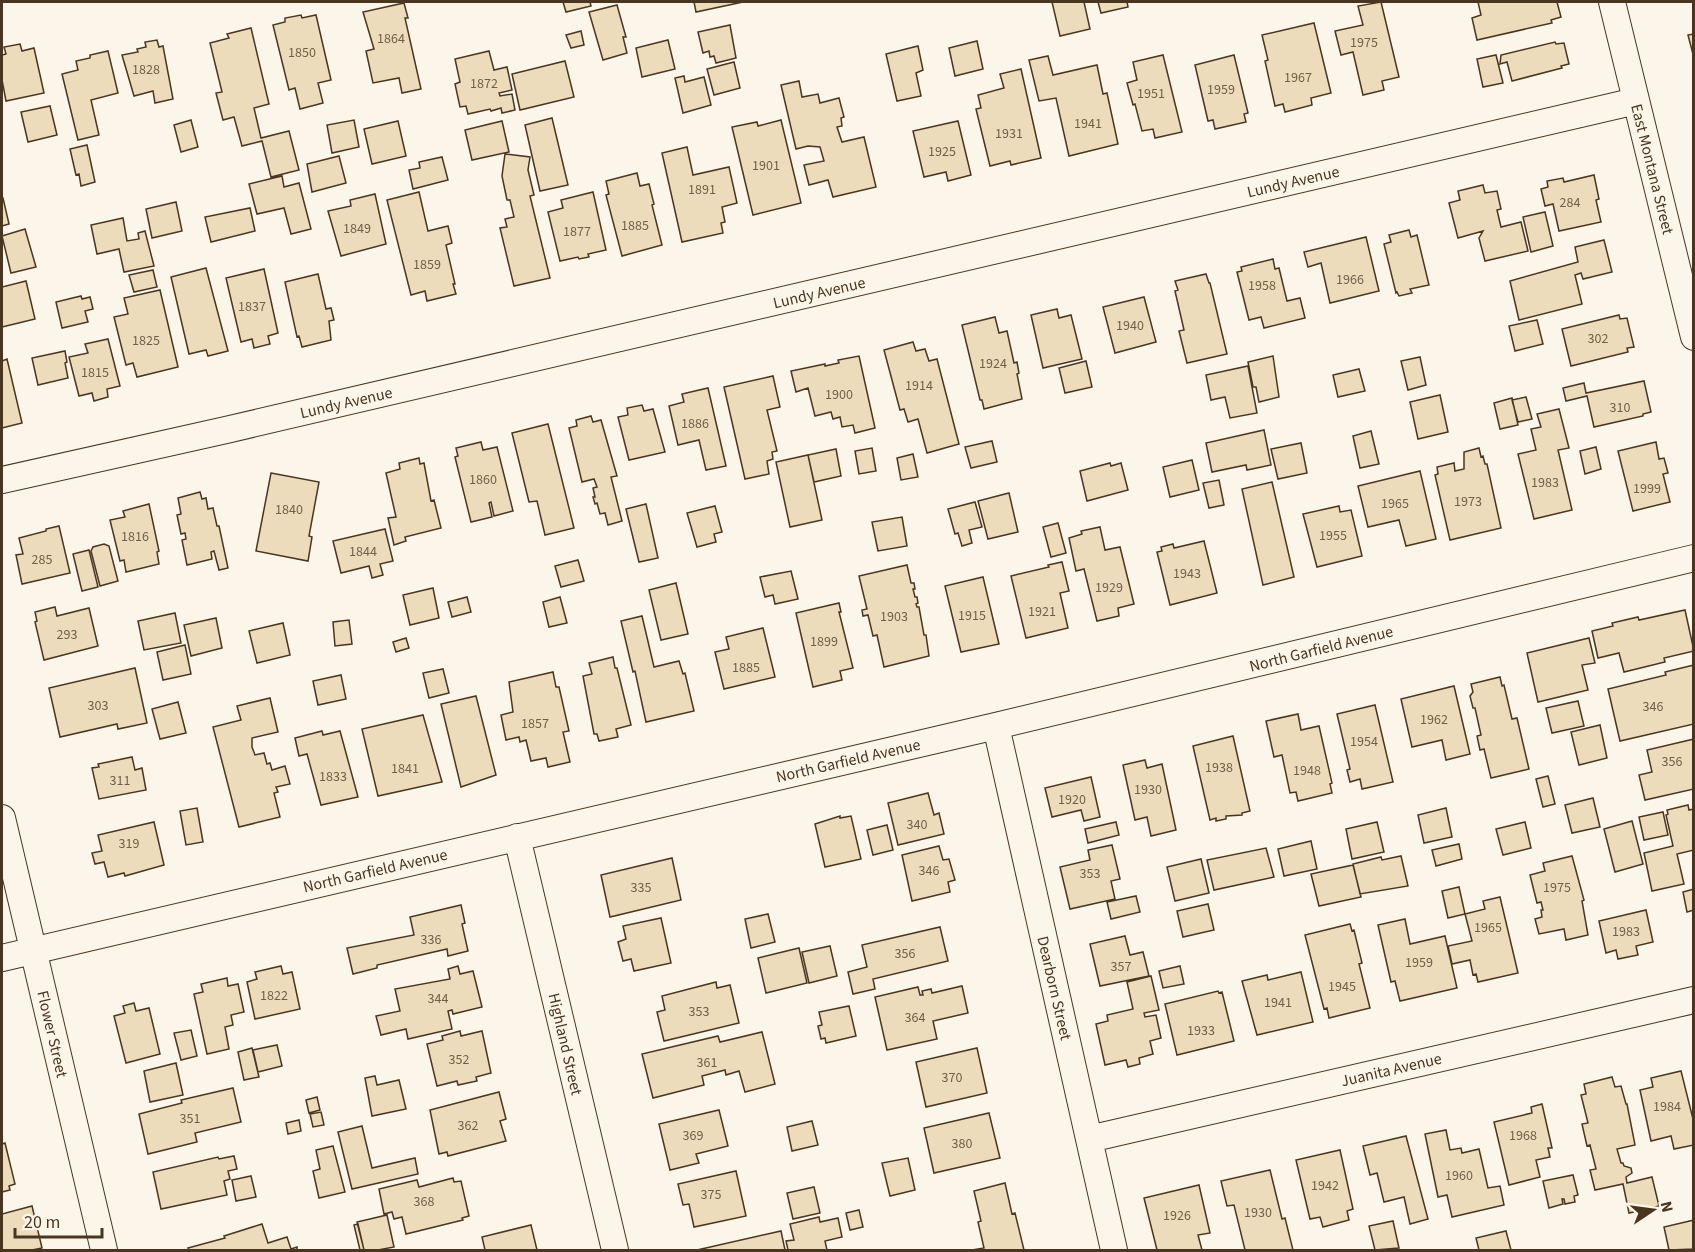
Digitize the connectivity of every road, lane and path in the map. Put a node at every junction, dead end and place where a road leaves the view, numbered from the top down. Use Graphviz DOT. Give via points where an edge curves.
graph roads {
  1 [pos="1612,2"];
  2 [pos="1636,101"];
  3 [pos="1694,337"];
  4 [pos="2,480"];
  5 [pos="1694,558"];
  6 [pos="996,726"];
  7 [pos="2,818"];
  8 [pos="517,837"];
  9 [pos="33,950"];
  10 [pos="2,958"];
  11 [pos="1694,1000"];
  12 [pos="1089,1139"];
  13 [pos="104,1251"];
  14 [pos="615,1251"];
  15 [pos="1114,1251"];
  1 -- 2 [label="street, East Montana Street"];
  2 -- 3 [label="street, East Montana Street"];
  2 -- 4 [label="street, Lundy Avenue"];
  5 -- 6 [label="street, North Garfield Avenue"];
  6 -- 8 [label="street, North Garfield Avenue"];
  6 -- 12 [label="street, Dearborn Street"];
  7 -- 9 [label="street, Flower Street"];
  8 -- 9 [label="street, North Garfield Avenue"];
  8 -- 14 [label="street, Highland Street"];
  9 -- 10 [label="street, North Garfield Avenue"];
  9 -- 13 [label="street, Flower Street"];
  11 -- 12 [label="street, Juanita Avenue"];
  12 -- 15 [label="street, Dearborn Street"];
}
